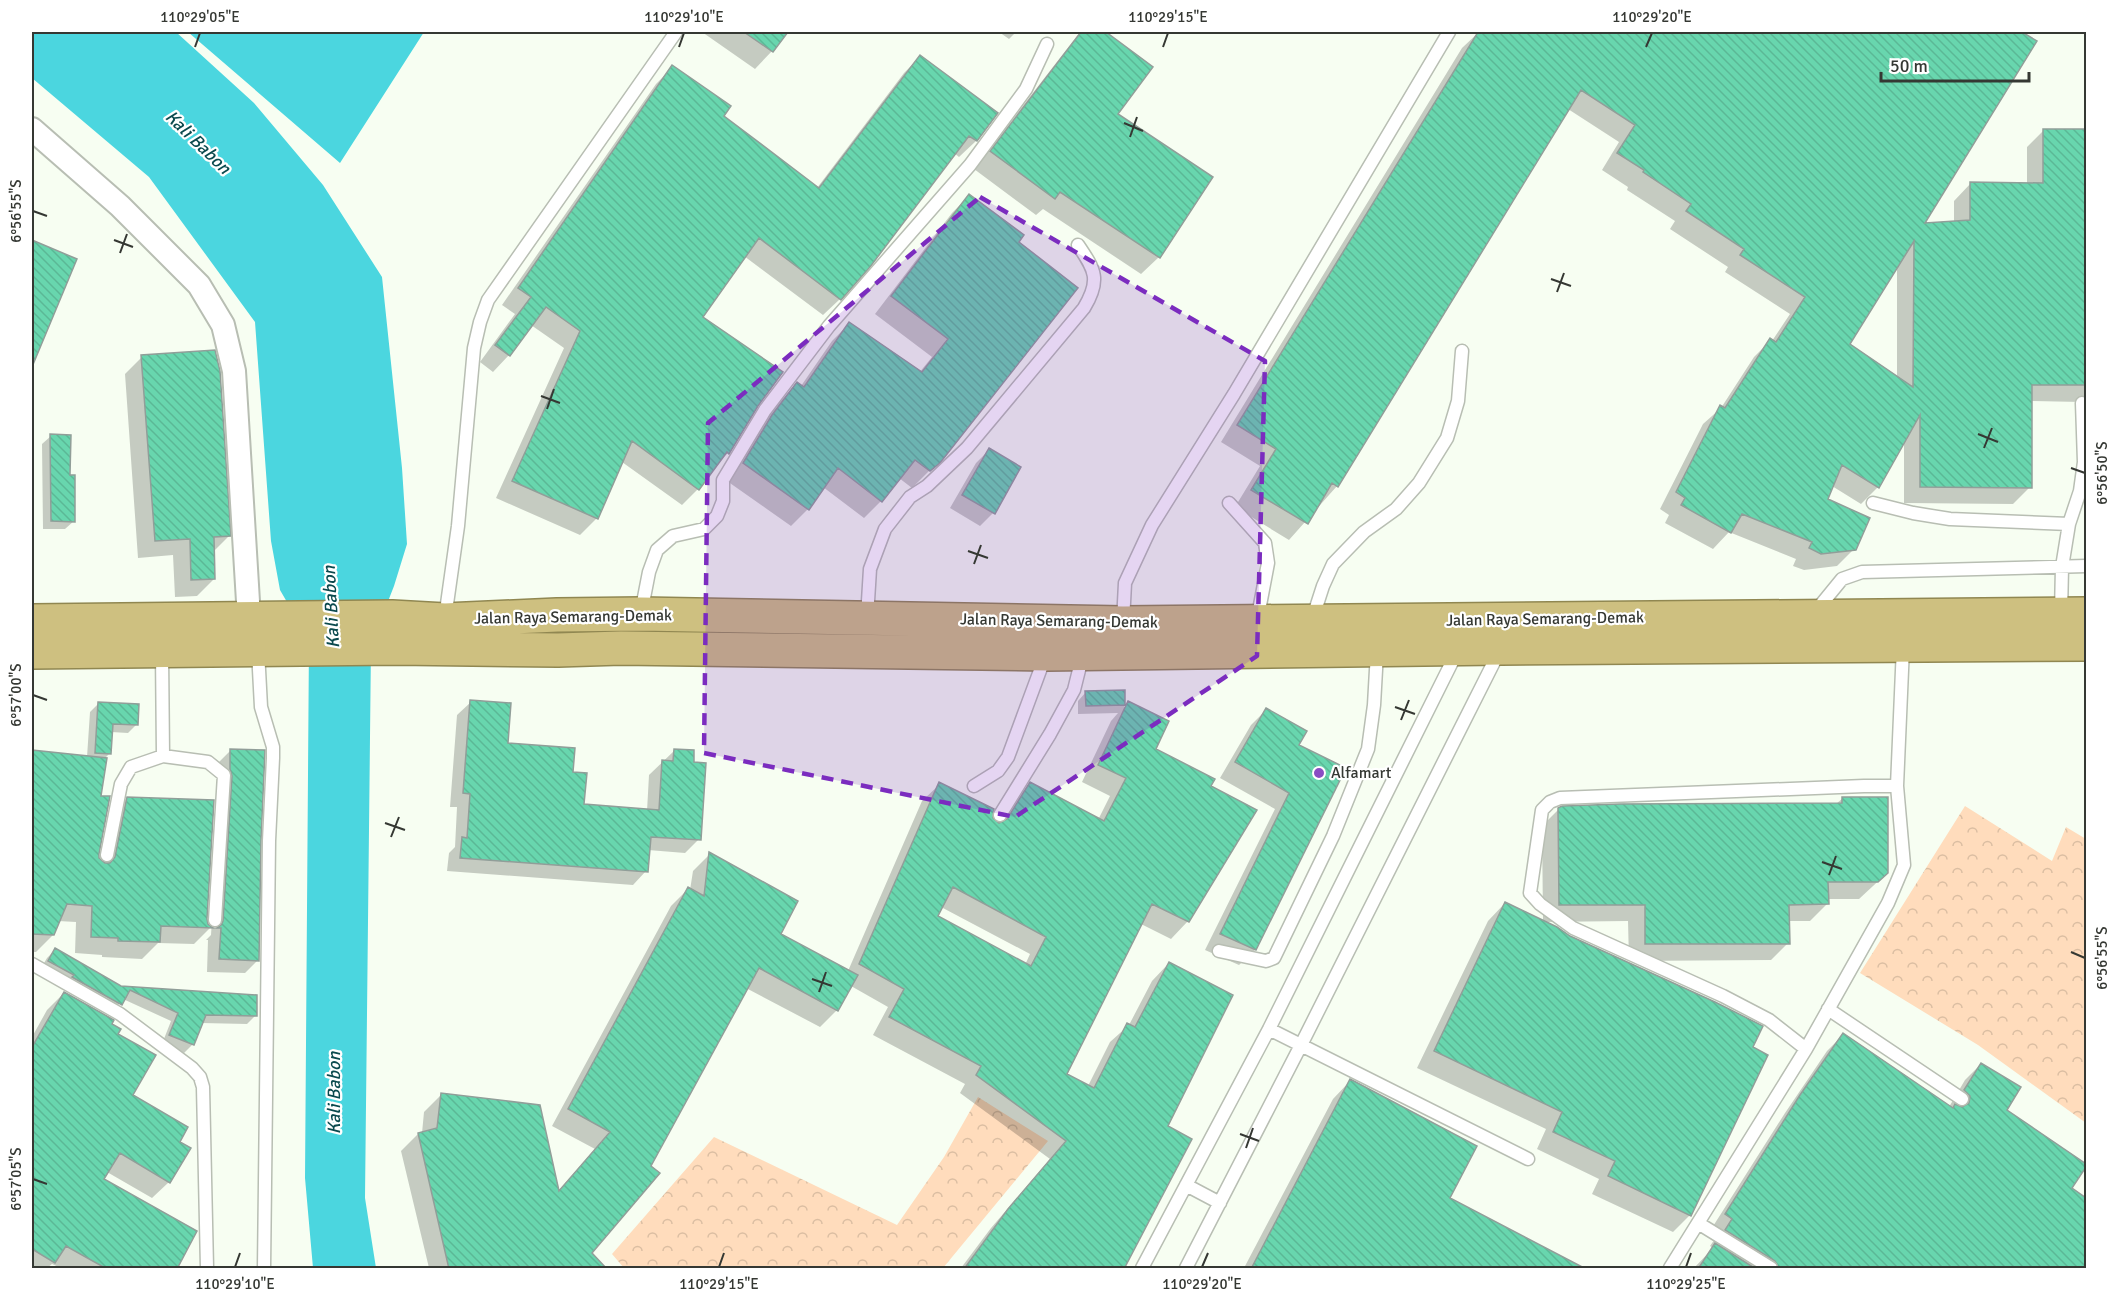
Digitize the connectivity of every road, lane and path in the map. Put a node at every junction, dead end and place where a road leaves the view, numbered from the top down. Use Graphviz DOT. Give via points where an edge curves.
graph roads {
  1 [pos="676,32"];
  2 [pos="1449,32"];
  3 [pos="1047,44"];
  4 [pos="32,129"];
  5 [pos="1078,245"];
  6 [pos="1462,351"];
  7 [pos="2082,403"];
  8 [pos="2085,462"];
  9 [pos="1229,503"];
  10 [pos="1873,503"];
  11 [pos="2069,524"];
  12 [pos="2086,566"];
  13 [pos="2062,567"];
  14 [pos="641,614"];
  15 [pos="2074,614"];
  16 [pos="1812,615"];
  17 [pos="867,618"];
  18 [pos="445,620"];
  19 [pos="32,621"];
  20 [pos="1312,621"];
  21 [pos="1257,622"];
  22 [pos="1123,623"];
  23 [pos="395,632"];
  24 [pos="266,633"];
  25 [pos="2086,644"];
  26 [pos="1903,646"];
  27 [pos="1501,648"];
  28 [pos="1461,649"];
  29 [pos="1377,650"];
  30 [pos="32,652"];
  31 [pos="1083,653"];
  32 [pos="1047,654"];
  33 [pos="163,661"];
  34 [pos="163,756"];
  35 [pos="975,786"];
  36 [pos="1896,786"];
  37 [pos="1000,815"];
  38 [pos="107,855"];
  39 [pos="215,920"];
  40 [pos="1219,951"];
  41 [pos="32,964"];
  42 [pos="1828,1009"];
  43 [pos="1269,1029"];
  44 [pos="1300,1047"];
  45 [pos="1806,1049"];
  46 [pos="1962,1099"];
  47 [pos="1528,1159"];
  48 [pos="1186,1185"];
  49 [pos="1220,1203"];
  50 [pos="1698,1223"];
  51 [pos="207,1269"];
  52 [pos="264,1269"];
  53 [pos="1142,1269"];
  54 [pos="1186,1269"];
  55 [pos="1670,1269"];
  56 [pos="1771,1269"];
  1 -- 18 [label="lane" via="488,300 474,348"];
  2 -- 22 [label="lane" via="1152,525 1125,583"];
  3 -- 14 [label="lane" via="1026,89 970,165 829,326 765,410 723,480 723,501 717,516 704,529 673,536 657,550"];
  4 -- 24 [label="street" via="120,206 199,285 223,325 234,371"];
  5 -- 17 [label="lane" via="1094,268 1095,286 1090,298 967,448 910,497 885,529 870,569"];
  6 -- 20 [label="lane" via="1458,401 1447,438 1419,483 1396,509 1364,532 1333,564"];
  7 -- 8 [label="lane"];
  8 -- 11 [label="lane"];
  9 -- 21 [label="lane" via="1265,543 1268,563"];
  10 -- 11 [label="lane" via="1950,519"];
  11 -- 13 [label="lane"];
  12 -- 13 [label="lane"];
  13 -- 15 [label="lane"];
  13 -- 16 [label="lane" via="1850,574"];
  14 -- 17 [label="highway, Jalan Raya Semarang-Demak"];
  14 -- 18 [label="highway, Jalan Raya Semarang-Demak"];
  15 -- 16 [label="highway, Jalan Raya Semarang-Demak"];
  16 -- 20 [label="highway, Jalan Raya Semarang-Demak"];
  17 -- 22 [label="highway, Jalan Raya Semarang-Demak"];
  18 -- 23 [label="highway, Jalan Raya Semarang-Demak"];
  19 -- 24 [label="highway, Jalan Raya Semarang-Demak"];
  20 -- 21 [label="highway, Jalan Raya Semarang-Demak"];
  21 -- 22 [label="highway, Jalan Raya Semarang-Demak"];
  23 -- 24 [label="highway, Jalan Raya Semarang-Demak"];
  23 -- 32 [label="highway, Jalan Raya Semarang-Demak" via="558,650"];
  24 -- 33 [label="highway, Jalan Raya Semarang-Demak"];
  24 -- 52 [label="lane" via="261,707 273,758"];
  25 -- 26 [label="highway, Jalan Raya Semarang-Demak"];
  26 -- 27 [label="highway, Jalan Raya Semarang-Demak"];
  26 -- 36 [label="lane"];
  27 -- 28 [label="highway, Jalan Raya Semarang-Demak"];
  27 -- 44 [label="lane"];
  28 -- 29 [label="highway, Jalan Raya Semarang-Demak"];
  28 -- 43 [label="lane"];
  29 -- 31 [label="highway, Jalan Raya Semarang-Demak"];
  29 -- 40 [label="lane" via="1368,748 1333,836 1274,958 1266,961"];
  30 -- 33 [label="highway, Jalan Raya Semarang-Demak"];
  31 -- 32 [label="highway, Jalan Raya Semarang-Demak"];
  31 -- 37 [label="lane" via="1074,690"];
  32 -- 35 [label="lane" via="1008,757 998,771"];
  33 -- 34 [label="lane"];
  34 -- 38 [label="lane" via="130,767 121,784"];
  34 -- 39 [label="lane" via="208,762 224,775"];
  36 -- 42 [label="lane" via="1904,865 1888,903"];
  36 -- 45 [label="lane" via="1560,798 1542,810 1530,893 1540,904 1573,928 1769,1020"];
  41 -- 51 [label="lane" via="120,1014 200,1077"];
  42 -- 45 [label="lane"];
  42 -- 46 [label="lane"];
  43 -- 44 [label="lane"];
  43 -- 48 [label="lane"];
  44 -- 47 [label="lane"];
  44 -- 49 [label="lane"];
  45 -- 50 [label="lane"];
  48 -- 49 [label="lane"];
  48 -- 53 [label="lane"];
  49 -- 54 [label="lane"];
  50 -- 55 [label="lane"];
  50 -- 56 [label="lane"];
}
